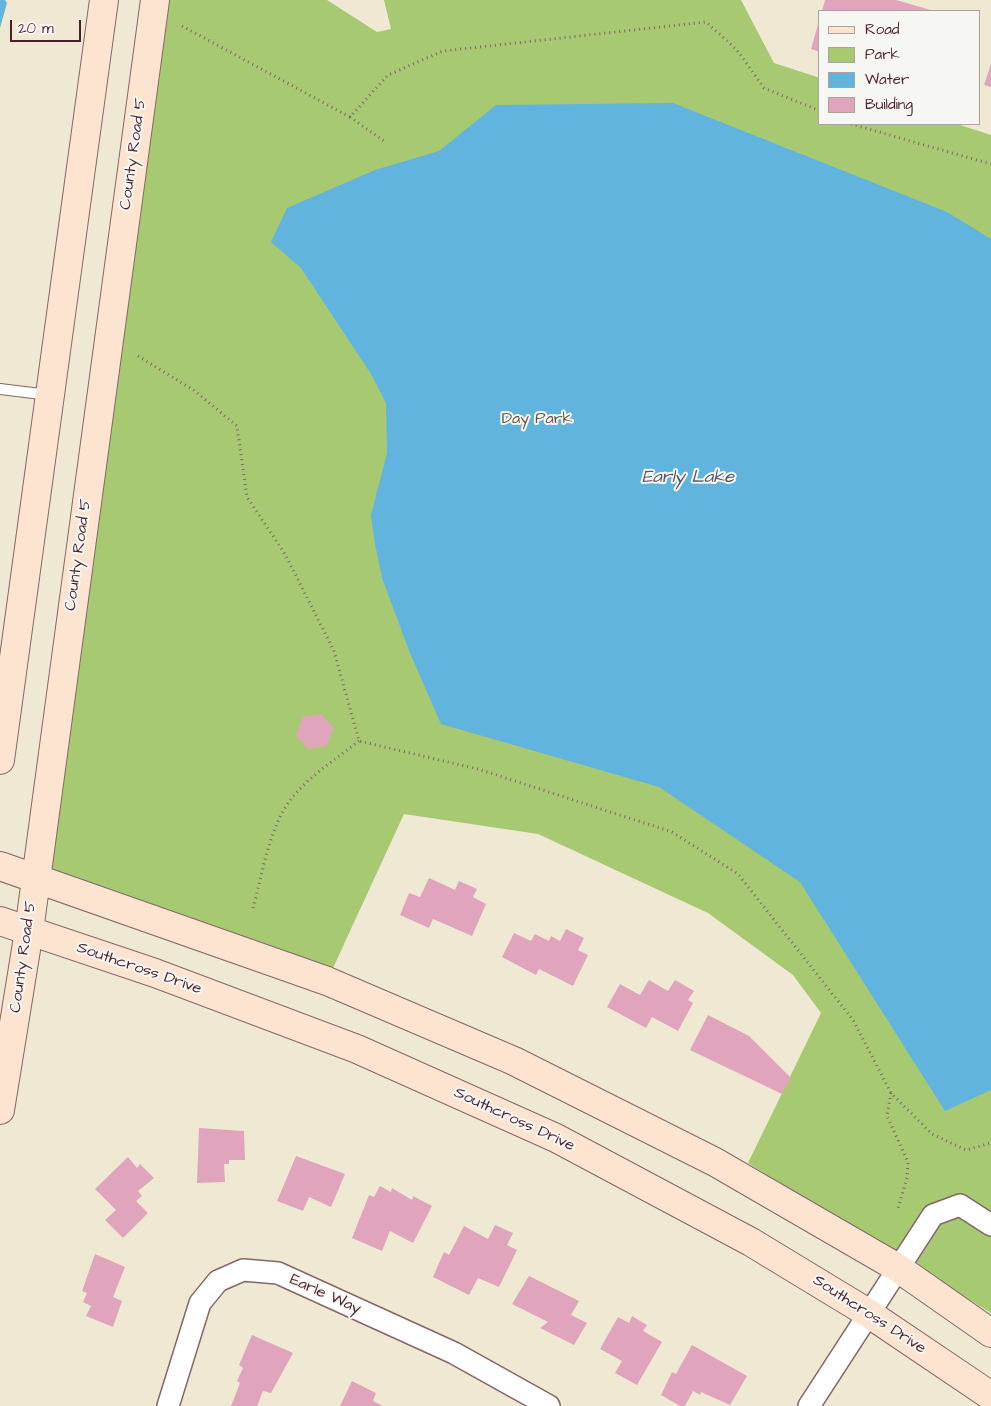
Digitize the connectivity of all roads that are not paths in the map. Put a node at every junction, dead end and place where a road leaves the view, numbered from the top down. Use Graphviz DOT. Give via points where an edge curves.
graph roads {
  1 [pos="104,0"];
  2 [pos="156,0"];
  3 [pos="0,389"];
  4 [pos="50,396"];
  5 [pos="0,760"];
  6 [pos="0,866"];
  7 [pos="35,878"];
  8 [pos="0,921"];
  9 [pos="29,931"];
  10 [pos="0,1110"];
  11 [pos="991,1225"];
  12 [pos="898,1268"];
  13 [pos="868,1313"];
  14 [pos="991,1333"];
  15 [pos="991,1396"];
  16 [pos="168,1406"];
  17 [pos="549,1406"];
  18 [pos="809,1406"];
  1 -- 4 [label="street"];
  2 -- 7 [label="street, County Road 5"];
  3 -- 4 [label="lane"];
  4 -- 5 [label="street"];
  6 -- 7 [label="street"];
  7 -- 9 [label="street, County Road 5"];
  7 -- 12 [label="street" via="327,981 514,1060 714,1162"];
  8 -- 9 [label="street, Southcross Drive"];
  9 -- 10 [label="street, County Road 5"];
  9 -- 13 [label="street, Southcross Drive" via="155,973 357,1049 556,1138 751,1242"];
  11 -- 12 [label="street" via="960,1205 933,1215"];
  12 -- 13 [label="street"];
  12 -- 14 [label="street"];
  13 -- 15 [label="street, Southcross Drive"];
  13 -- 18 [label="street"];
  16 -- 17 [label="street, Earle Way" via="200,1303 218,1281 243,1270 278,1273 454,1353"];
}
